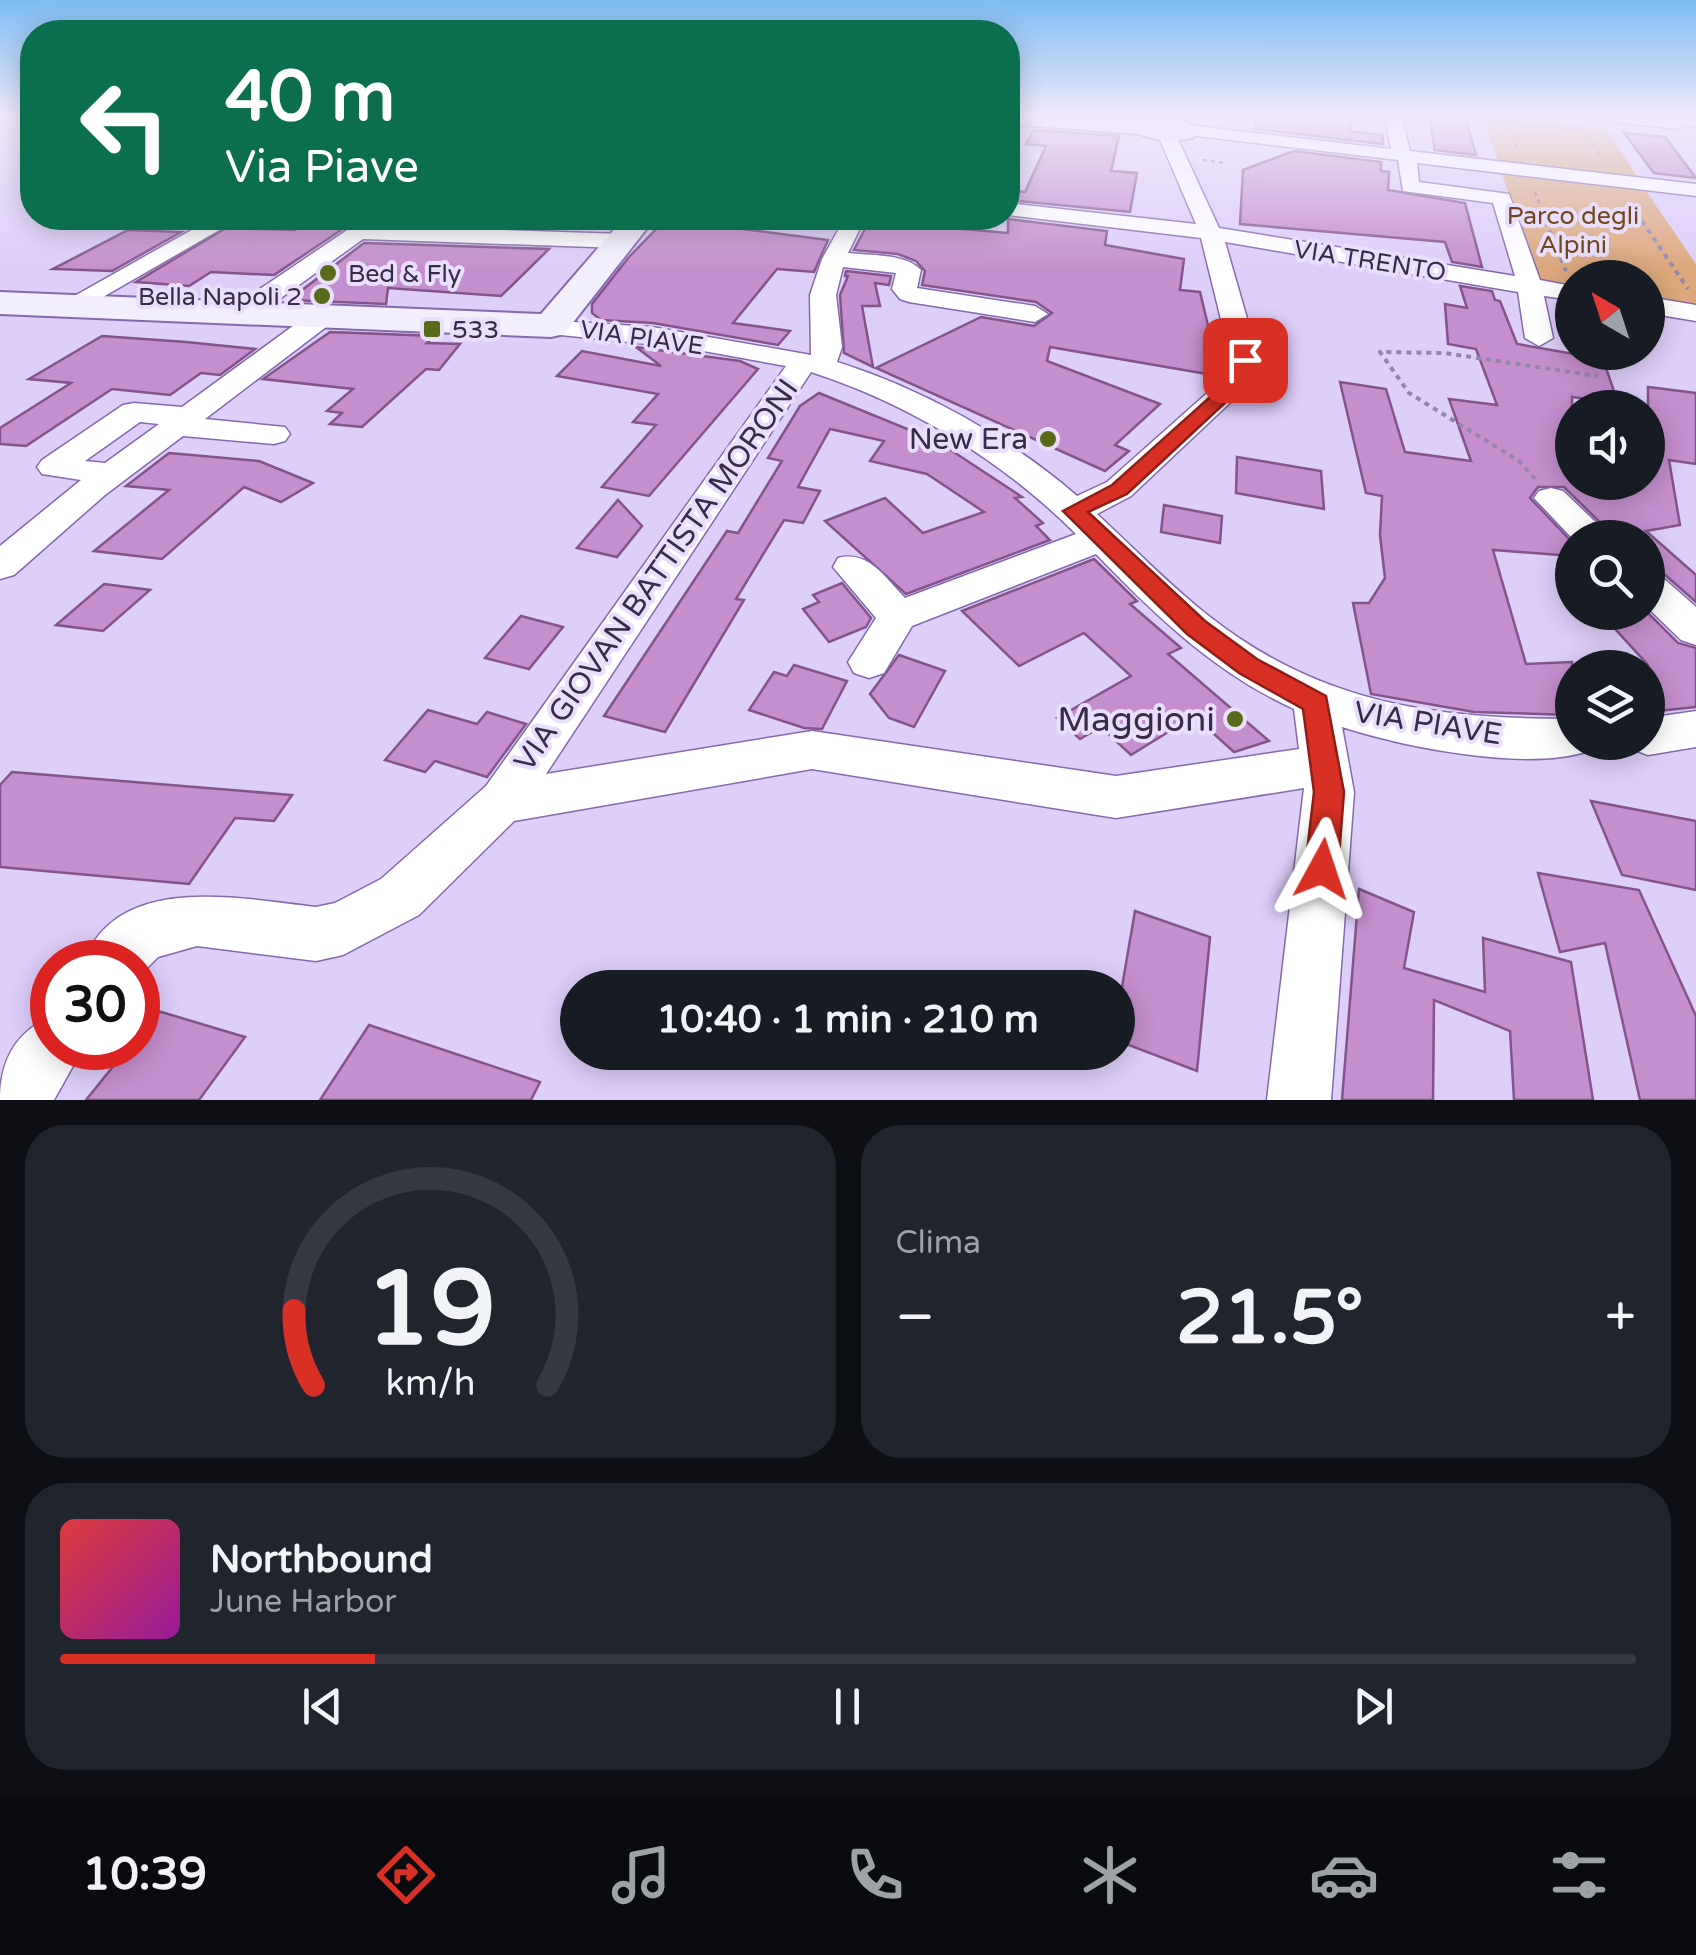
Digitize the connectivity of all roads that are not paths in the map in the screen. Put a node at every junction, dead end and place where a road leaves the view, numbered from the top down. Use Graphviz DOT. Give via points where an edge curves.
graph roads {
  1 [pos="1182,166"];
  2 [pos="1406,166"];
  3 [pos="1495,166"];
  4 [pos="1696,190"];
  5 [pos="1020,211"];
  6 [pos="203,230"];
  7 [pos="363,230"];
  8 [pos="629,230"];
  9 [pos="844,230"];
  10 [pos="1211,234"];
  11 [pos="834,260"];
  12 [pos="1555,285"];
  13 [pos="1530,286"];
  14 [pos="0,303"];
  15 [pos="68,307"];
  16 [pos="1665,308"];
  17 [pos="1696,313"];
  18 [pos="242,314"];
  19 [pos="1035,314"];
  20 [pos="320,318"];
  21 [pos="551,326"];
  22 [pos="1540,338"];
  23 [pos="812,364"];
  24 [pos="182,421"];
  25 [pos="274,434"];
  26 [pos="102,481"];
  27 [pos="1551,498"];
  28 [pos="1074,511"];
  29 [pos="1575,520"];
  30 [pos="1102,538"];
  31 [pos="0,548"];
  32 [pos="0,566"];
  33 [pos="852,567"];
  34 [pos="1665,602"];
  35 [pos="898,616"];
  36 [pos="1696,630"];
  37 [pos="868,662"];
  38 [pos="1316,703"];
  39 [pos="1555,737"];
  40 [pos="1327,765"];
  41 [pos="505,795"];
  42 [pos="136,940"];
  43 [pos="36,1070"];
  44 [pos="17,1100"];
  45 [pos="1300,1100"];
  1 -- 10 [label="street"];
  2 -- 13 [label="street" via="1410,187 1502,198"];
  3 -- 4 [label="street"];
  5 -- 10 [label="street, VIA TRENTO"];
  6 -- 15 [label="street"];
  7 -- 18 [label="street"];
  8 -- 21 [label="street"];
  9 -- 11 [label="street"];
  10 -- 13 [label="street, VIA TRENTO"];
  10 -- 28 [label="street" via="1245,360 1236,383 1120,489"];
  11 -- 19 [label="street" via="901,266 909,270 909,294"];
  11 -- 23 [label="street" via="823,294 828,347"];
  12 -- 13 [label="street, VIA TRENTO"];
  13 -- 22 [label="street"];
  14 -- 15 [label="street, VIA PIAVE"];
  15 -- 18 [label="street, VIA PIAVE"];
  16 -- 17 [label="street"];
  18 -- 20 [label="street, VIA PIAVE"];
  20 -- 21 [label="street, VIA PIAVE"];
  20 -- 24 [label="street"];
  21 -- 23 [label="street, VIA PIAVE"];
  23 -- 28 [label="street, VIA PIAVE" via="889,395 1001,454"];
  23 -- 41 [label="street, VIA GIOVAN BATTISTA MORONI"];
  24 -- 25 [label="street"];
  24 -- 26 [label="street"];
  24 -- 26 [label="street" via="134,412 54,467"];
  26 -- 31 [label="street"];
  26 -- 32 [label="street"];
  27 -- 29 [label="street"];
  28 -- 30 [label="street, VIA PIAVE"];
  30 -- 35 [label="street"];
  30 -- 38 [label="street, VIA PIAVE" via="1196,628"];
  33 -- 35 [label="street"];
  34 -- 36 [label="street"];
  35 -- 37 [label="street"];
  38 -- 39 [label="street, VIA PIAVE" via="1377,721 1473,735"];
  38 -- 40 [label="street"];
  40 -- 41 [label="street" via="1116,797 812,750"];
  40 -- 45 [label="street"];
  41 -- 42 [label="street, VIA GIOVAN BATTISTA MORONI" via="400,897 343,928 316,934 197,920"];
  43 -- 44 [label="street"];
}
